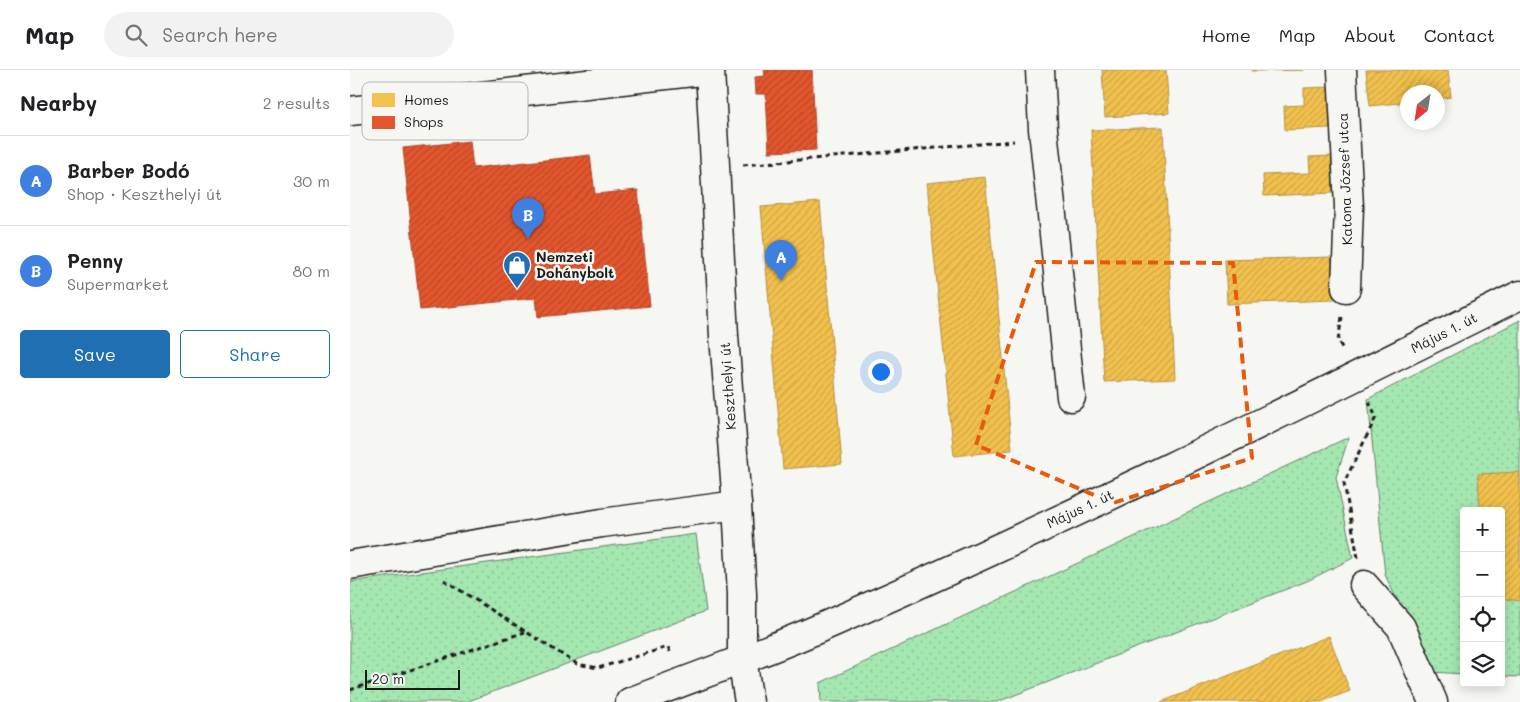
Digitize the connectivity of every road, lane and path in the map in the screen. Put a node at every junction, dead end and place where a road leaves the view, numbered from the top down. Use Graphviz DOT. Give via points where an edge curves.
graph roads {
  1 [pos="710,70"];
  2 [pos="1040,70"];
  3 [pos="1342,70"];
  4 [pos="528,91"];
  5 [pos="1044,139"];
  6 [pos="715,168"];
  7 [pos="1346,288"];
  8 [pos="1520,295"];
  9 [pos="1357,376"];
  10 [pos="1071,398"];
  11 [pos="737,504"];
  12 [pos="350,565"];
  13 [pos="440,578"];
  14 [pos="1364,585"];
  15 [pos="525,632"];
  16 [pos="742,659"];
  17 [pos="681,682"];
  18 [pos="350,690"];
  19 [pos="630,702"];
  20 [pos="749,702"];
  21 [pos="1432,702"];
  1 -- 4 [label="street"];
  1 -- 6 [label="street, Keszthelyi út"];
  2 -- 5 [label="street"];
  3 -- 7 [label="street, Katona József utca" via="1349,207"];
  5 -- 6 [label="path"];
  5 -- 10 [label="street"];
  6 -- 11 [label="street, Keszthelyi út"];
  7 -- 9 [label="path" via="1338,341"];
  8 -- 9 [label="street, Május 1. út"];
  9 -- 14 [label="path" via="1376,417 1344,483"];
  9 -- 16 [label="street, Május 1. út" via="1104,498 813,631"];
  11 -- 12 [label="street"];
  11 -- 16 [label="street, Keszthelyi út"];
  13 -- 15 [label="path"];
  14 -- 21 [label="street" via="1401,628"];
  15 -- 17 [label="path" via="577,664 598,668 668,647"];
  15 -- 18 [label="path"];
  16 -- 17 [label="street, Május 1. út"];
  16 -- 20 [label="street, Keszthelyi út"];
  17 -- 19 [label="street, Május 1. út"];
}
